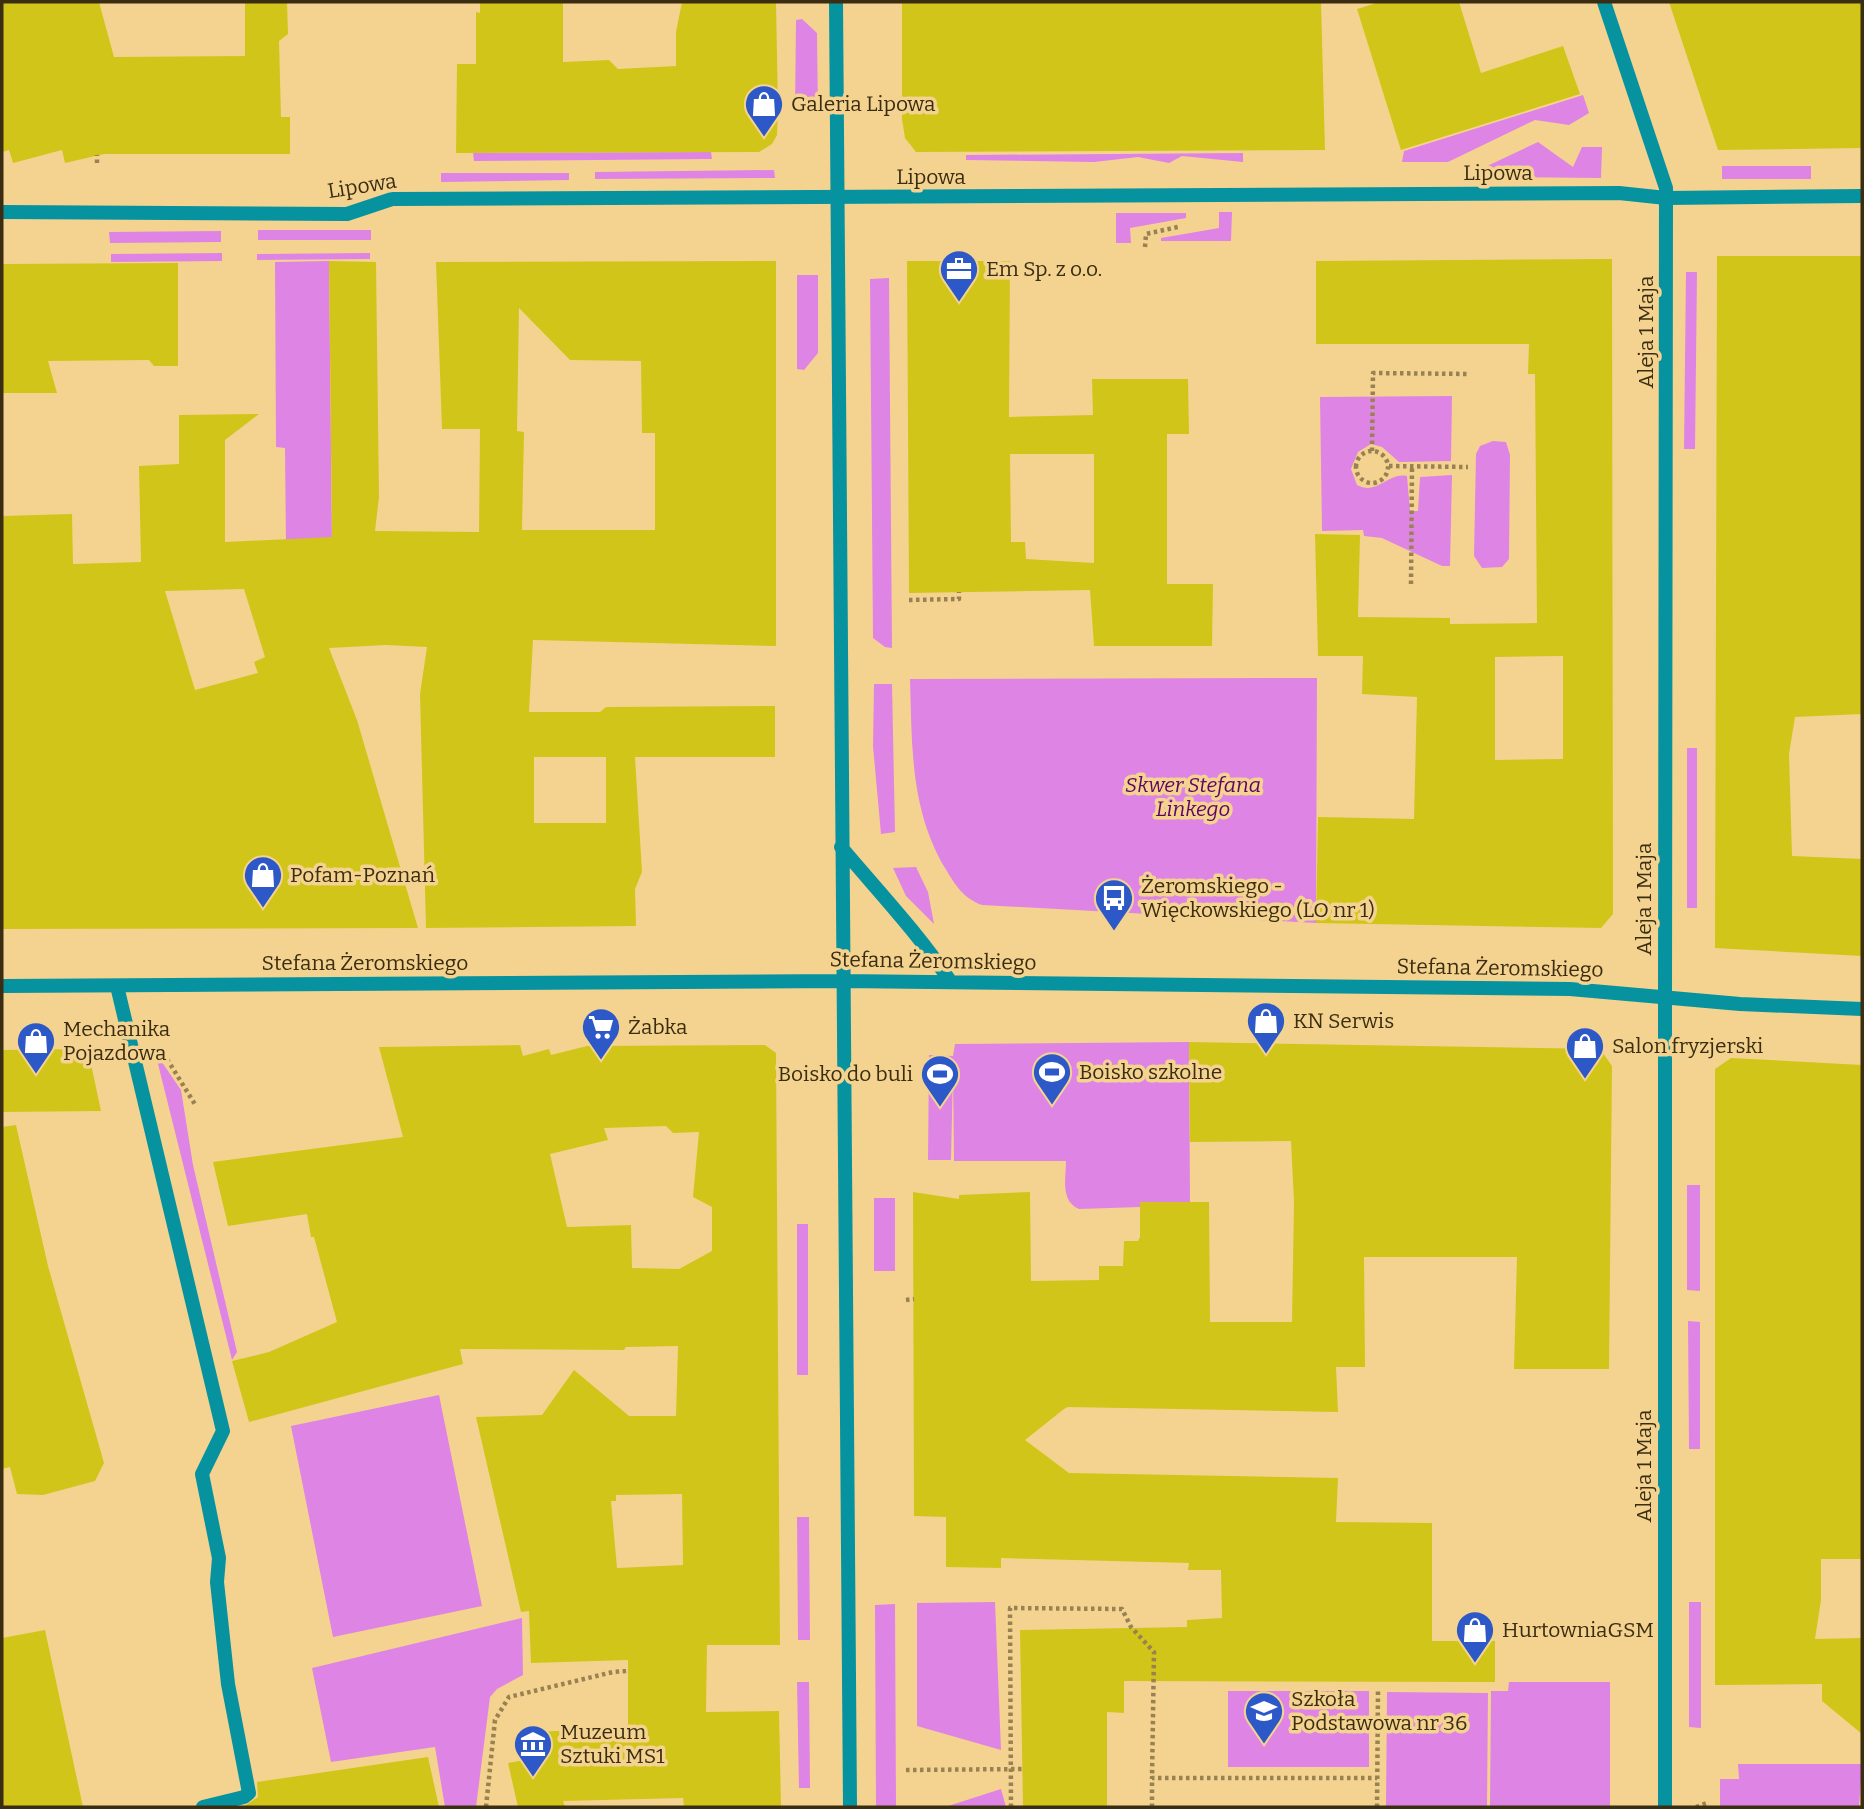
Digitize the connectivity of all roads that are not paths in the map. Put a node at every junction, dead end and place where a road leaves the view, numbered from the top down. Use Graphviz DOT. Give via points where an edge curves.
graph roads {
  1 [pos="836,2"];
  2 [pos="1604,2"];
  3 [pos="1862,196"];
  4 [pos="838,197"];
  5 [pos="1666,198"];
  6 [pos="2,212"];
  7 [pos="841,847"];
  8 [pos="842,981"];
  9 [pos="950,981"];
  10 [pos="117,985"];
  11 [pos="2,986"];
  12 [pos="1665,997"];
  13 [pos="1862,1009"];
  14 [pos="203,1807"];
  15 [pos="850,1807"];
  16 [pos="1665,1807"];
  1 -- 4 [label="street"];
  2 -- 5 [label="street, Aleja 1 Maja" via="1664,176"];
  3 -- 5 [label="street, Lipowa"];
  4 -- 5 [label="street, Lipowa" via="1619,193"];
  4 -- 6 [label="street, Lipowa" via="392,199 347,214"];
  4 -- 7 [label="street"];
  5 -- 12 [label="street, Aleja 1 Maja"];
  7 -- 8 [label="street"];
  7 -- 9 [label="street" via="922,940"];
  8 -- 9 [label="street, Stefana Żeromskiego"];
  8 -- 10 [label="street, Stefana Żeromskiego"];
  8 -- 15 [label="street"];
  9 -- 12 [label="street, Stefana Żeromskiego" via="1570,989"];
  10 -- 11 [label="street, Stefana Żeromskiego"];
  10 -- 14 [label="street" via="223,1430 202,1474 219,1558 217,1582 228,1684 249,1793"];
  12 -- 13 [label="street, Stefana Żeromskiego"];
  12 -- 16 [label="street, Aleja 1 Maja"];
}
